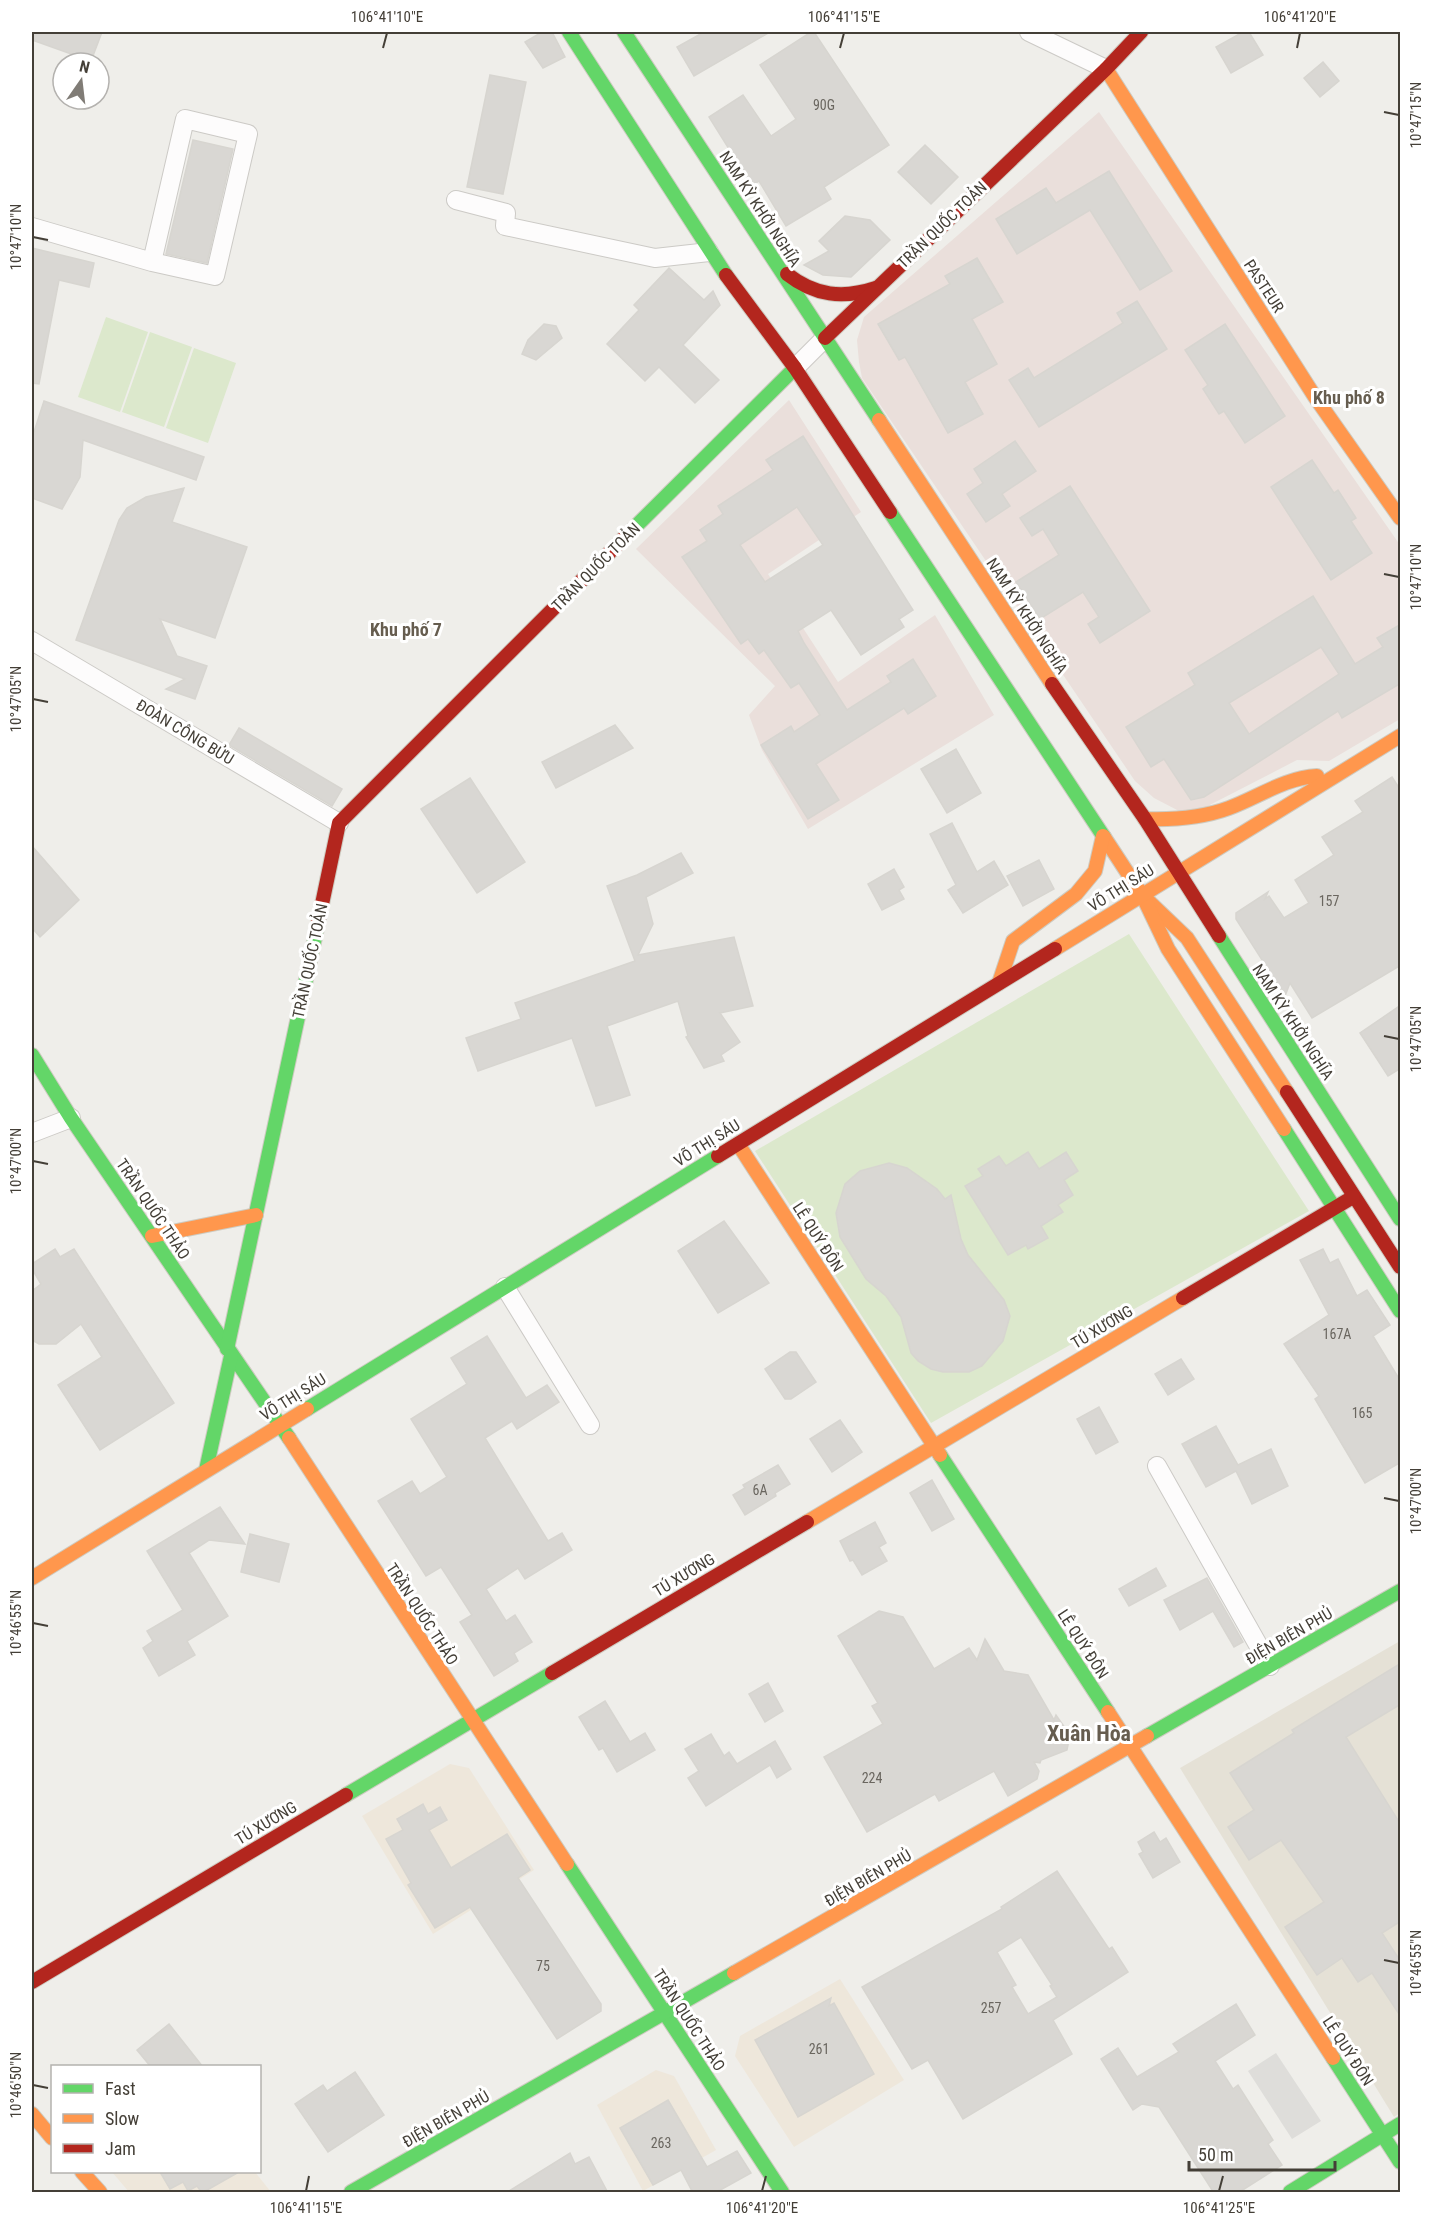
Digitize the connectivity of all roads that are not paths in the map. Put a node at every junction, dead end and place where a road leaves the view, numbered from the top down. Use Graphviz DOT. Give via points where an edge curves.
graph roads {
  1 [pos="569,32"];
  2 [pos="624,32"];
  3 [pos="1029,32"];
  4 [pos="1141,32"];
  5 [pos="1106,69"];
  6 [pos="456,200"];
  7 [pos="32,227"];
  8 [pos="710,252"];
  9 [pos="152,262"];
  10 [pos="780,268"];
  11 [pos="876,288"];
  12 [pos="825,338"];
  13 [pos="795,368"];
  14 [pos="1401,518"];
  15 [pos="32,640"];
  16 [pos="1401,736"];
  17 [pos="1335,776"];
  18 [pos="1145,819"];
  19 [pos="339,823"];
  20 [pos="1103,836"];
  21 [pos="1179,872"];
  22 [pos="1142,895"];
  23 [pos="999,983"];
  24 [pos="32,1055"];
  25 [pos="71,1118"];
  26 [pos="32,1133"];
  27 [pos="738,1144"];
  28 [pos="1353,1197"];
  29 [pos="1334,1209"];
  30 [pos="256,1215"];
  31 [pos="1401,1219"];
  32 [pos="152,1236"];
  33 [pos="1401,1267"];
  34 [pos="505,1287"];
  35 [pos="1401,1311"];
  36 [pos="229,1352"];
  37 [pos="280,1425"];
  38 [pos="590,1425"];
  39 [pos="934,1446"];
  40 [pos="1157,1466"];
  41 [pos="206,1470"];
  42 [pos="32,1578"];
  43 [pos="1401,1591"];
  44 [pos="1270,1666"];
  45 [pos="472,1720"];
  46 [pos="1130,1746"];
  47 [pos="32,1982"];
  48 [pos="666,2013"];
  49 [pos="32,2114"];
  50 [pos="1401,2124"];
  51 [pos="1383,2135"];
  52 [pos="51,2137"];
  53 [pos="1401,2162"];
  54 [pos="83,2173"];
  55 [pos="100,2193"];
  56 [pos="351,2193"];
  57 [pos="782,2193"];
  58 [pos="1290,2193"];
  1 -- 8 [label="main road"];
  2 -- 10 [label="main road, NAM KỲ KHỞI NGHĨA"];
  3 -- 5 [label="street"];
  4 -- 5 [label="main road, TRẦN QUỐC TOẢN"];
  5 -- 11 [label="main road, TRẦN QUỐC TOẢN"];
  5 -- 14 [label="main road, PASTEUR" via="1315,397"];
  6 -- 8 [label="street" via="506,213 505,226 655,258"];
  7 -- 9 [label="street"];
  8 -- 13 [label="main road"];
  9 -- 9 [label="street" via="185,119 248,134 215,276"];
  10 -- 11 [label="main road" via="812,291 827,295 858,295"];
  10 -- 12 [label="main road, NAM KỲ KHỞI NGHĨA"];
  11 -- 12 [label="main road, TRẦN QUỐC TOẢN"];
  12 -- 13 [label="street, TRẦN QUỐC TOẢN"];
  12 -- 18 [label="main road, NAM KỲ KHỞI NGHĨA"];
  13 -- 19 [label="main road, TRẦN QUỐC TOẢN"];
  13 -- 20 [label="main road"];
  15 -- 19 [label="street, ĐOÀN CÔNG BỬU"];
  16 -- 17 [label="main road, VÕ THỊ SÁU"];
  17 -- 18 [label="main road" via="1310,776 1180,821"];
  17 -- 21 [label="main road, VÕ THỊ SÁU"];
  18 -- 21 [label="main road, NAM KỲ KHỞI NGHĨA"];
  19 -- 30 [label="main road, TRẦN QUỐC TOẢN"];
  20 -- 22 [label="main road"];
  20 -- 23 [label="main road" via="1095,871 1076,894 1013,941"];
  21 -- 22 [label="main road, VÕ THỊ SÁU"];
  21 -- 31 [label="main road, NAM KỲ KHỞI NGHĨA"];
  22 -- 23 [label="main road, VÕ THỊ SÁU"];
  22 -- 28 [label="main road" via="1187,938"];
  22 -- 29 [label="main road" via="1168,949"];
  23 -- 27 [label="main road, VÕ THỊ SÁU"];
  24 -- 25 [label="main road, TRẦN QUỐC THẢO"];
  25 -- 26 [label="street"];
  25 -- 32 [label="main road, TRẦN QUỐC THẢO"];
  27 -- 34 [label="main road, VÕ THỊ SÁU"];
  27 -- 39 [label="main road, LÊ QUÝ ĐÔN"];
  28 -- 29 [label="main road, TÚ XƯƠNG"];
  28 -- 33 [label="main road"];
  29 -- 35 [label="main road"];
  29 -- 39 [label="main road, TÚ XƯƠNG"];
  30 -- 32 [label="main road"];
  30 -- 36 [label="main road, TRẦN QUỐC TOẢN"];
  32 -- 36 [label="main road, TRẦN QUỐC THẢO"];
  34 -- 37 [label="main road, VÕ THỊ SÁU"];
  34 -- 38 [label="street"];
  36 -- 37 [label="main road, TRẦN QUỐC THẢO"];
  36 -- 41 [label="main road, TRẦN QUỐC TOẢN"];
  37 -- 41 [label="main road, VÕ THỊ SÁU"];
  37 -- 45 [label="main road, TRẦN QUỐC THẢO"];
  39 -- 45 [label="main road, TÚ XƯƠNG"];
  39 -- 46 [label="main road, LÊ QUÝ ĐÔN"];
  40 -- 44 [label="street"];
  41 -- 42 [label="main road, VÕ THỊ SÁU"];
  43 -- 44 [label="main road, ĐIỆN BIÊN PHỦ"];
  44 -- 46 [label="main road, ĐIỆN BIÊN PHỦ"];
  45 -- 47 [label="main road, TÚ XƯƠNG"];
  45 -- 48 [label="main road, TRẦN QUỐC THẢO"];
  46 -- 48 [label="main road, ĐIỆN BIÊN PHỦ"];
  46 -- 51 [label="main road, LÊ QUÝ ĐÔN"];
  48 -- 56 [label="main road, ĐIỆN BIÊN PHỦ"];
  48 -- 57 [label="main road, TRẦN QUỐC THẢO"];
  49 -- 52 [label="main road"];
  50 -- 51 [label="main road"];
  51 -- 53 [label="main road, LÊ QUÝ ĐÔN"];
  51 -- 58 [label="main road"];
  54 -- 55 [label="main road"];
}
